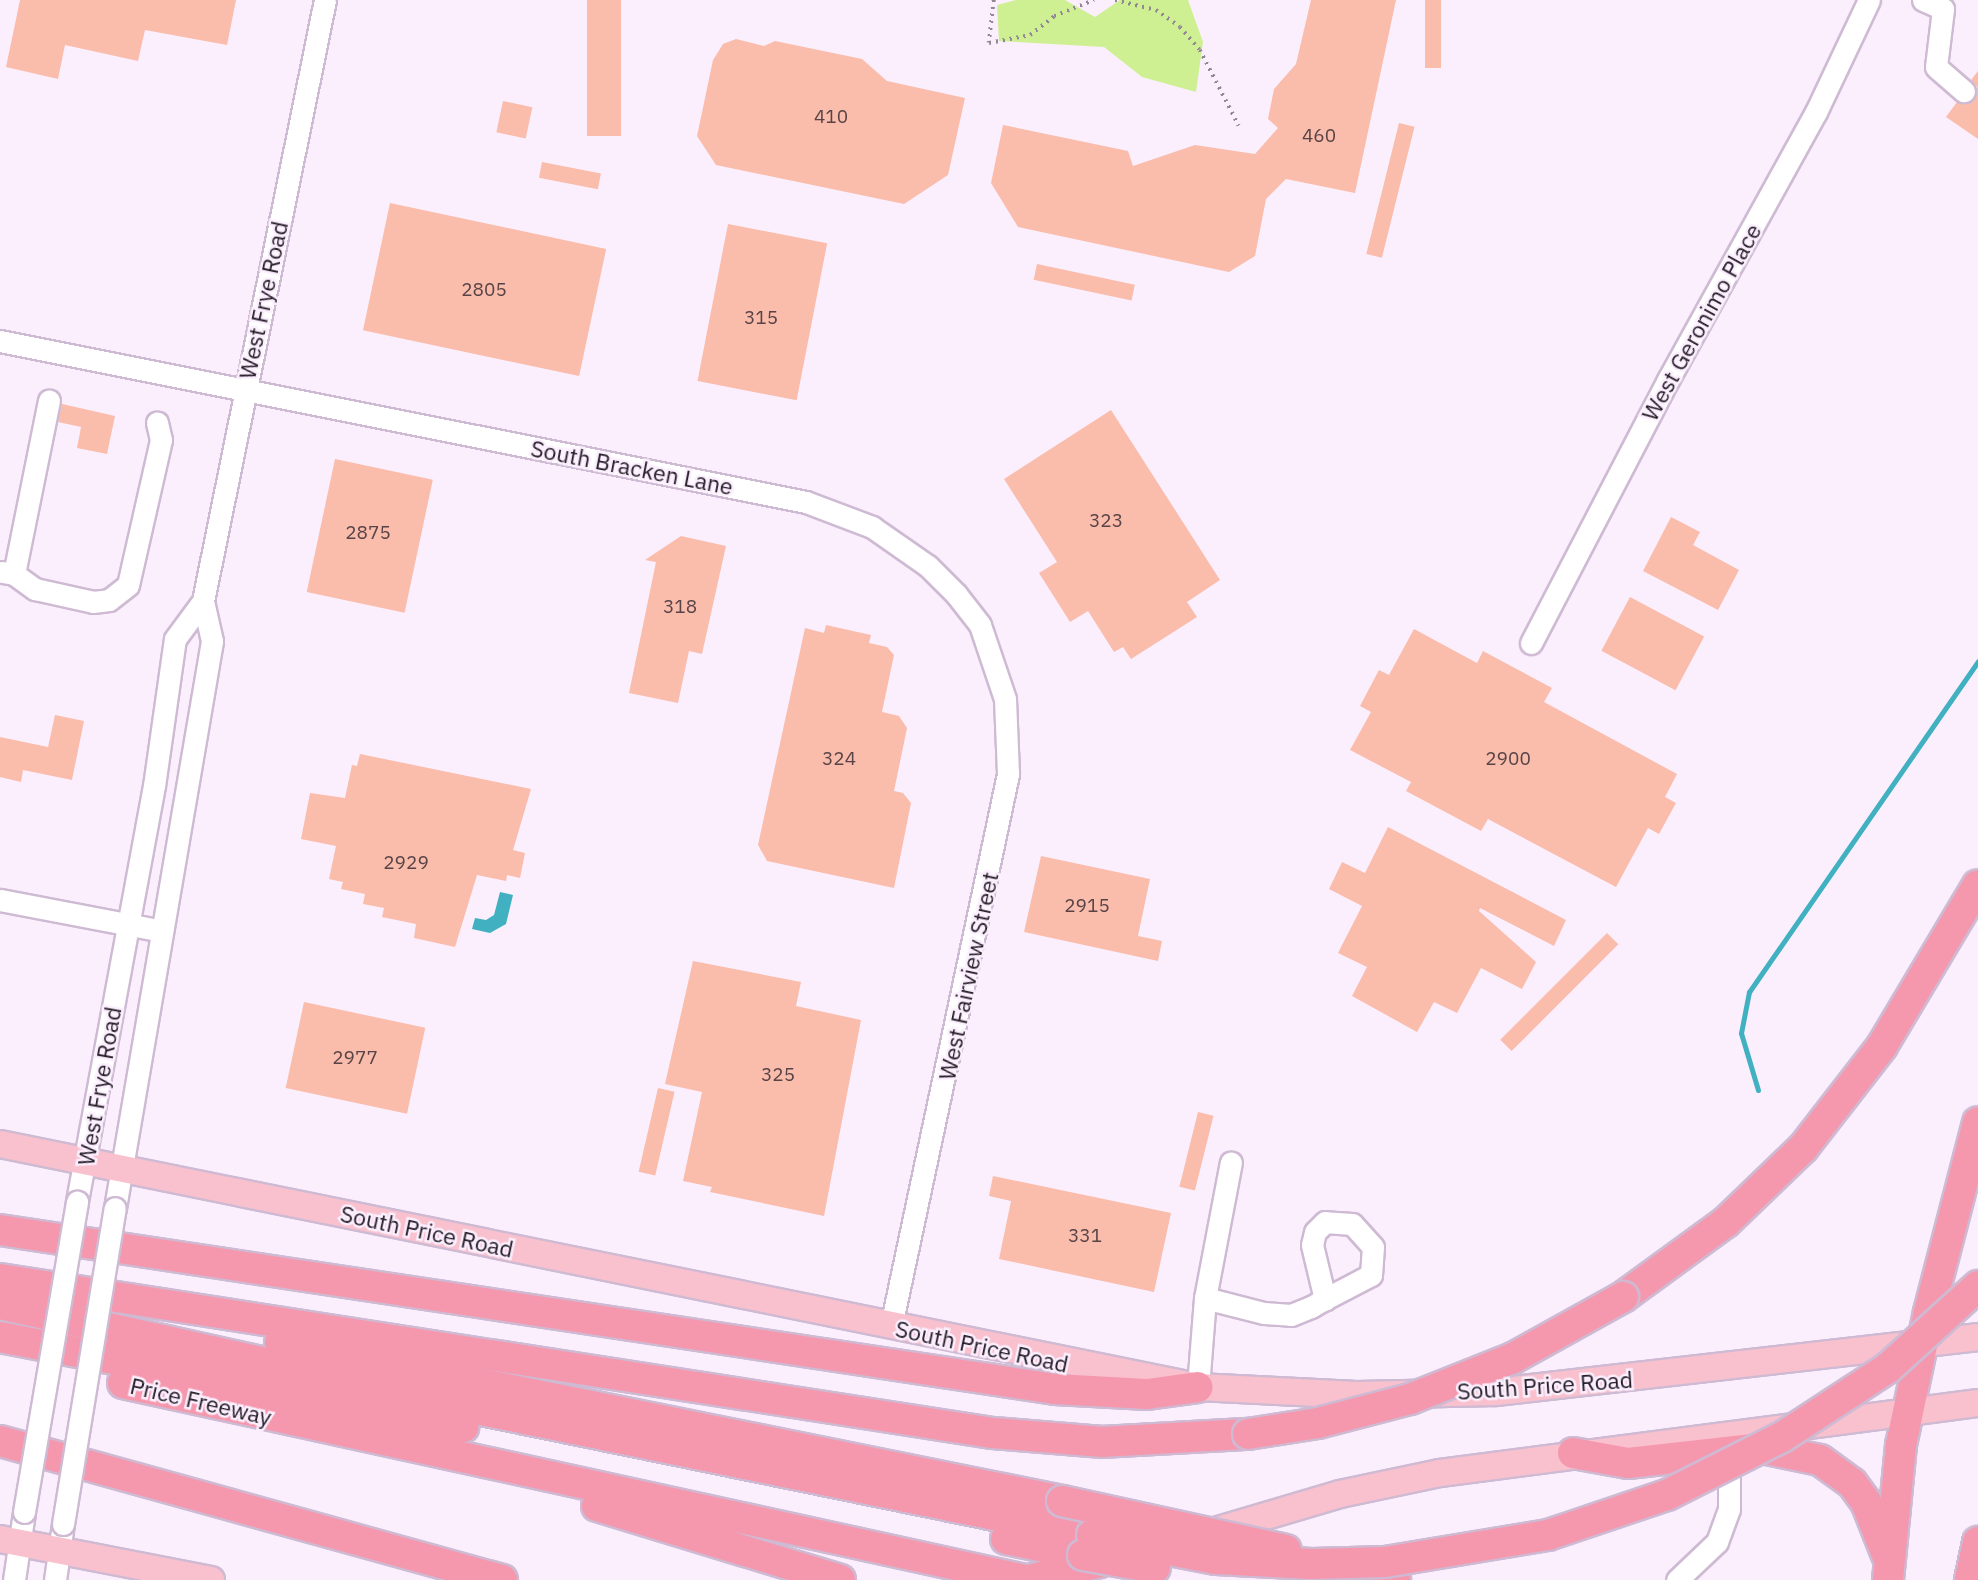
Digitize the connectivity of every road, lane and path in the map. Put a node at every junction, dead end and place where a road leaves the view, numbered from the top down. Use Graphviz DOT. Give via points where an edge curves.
graph roads {
  1 [pos="325,0"];
  2 [pos="994,0"];
  3 [pos="1094,0"];
  4 [pos="1115,0"];
  5 [pos="1869,0"];
  6 [pos="1923,0"];
  7 [pos="1946,5"];
  8 [pos="1964,92"];
  9 [pos="1239,126"];
  10 [pos="0,341"];
  11 [pos="245,390"];
  12 [pos="49,400"];
  13 [pos="157,422"];
  14 [pos="7,573"];
  15 [pos="203,601"];
  16 [pos="980,625"];
  17 [pos="1531,643"];
  18 [pos="1978,885"];
  19 [pos="0,900"];
  20 [pos="128,925"];
  21 [pos="162,931"];
  22 [pos="1978,1122"];
  23 [pos="0,1144"];
  24 [pos="86,1161"];
  25 [pos="1231,1162"];
  26 [pos="122,1168"];
  27 [pos="0,1230"];
  28 [pos="0,1279"];
  29 [pos="1978,1286"];
  30 [pos="0,1291"];
  31 [pos="1205,1298"];
  32 [pos="1325,1299"];
  33 [pos="0,1304"];
  34 [pos="1978,1310"];
  35 [pos="891,1326"];
  36 [pos="0,1337"];
  37 [pos="1971,1338"];
  38 [pos="1922,1344"];
  39 [pos="0,1355"];
  40 [pos="1198,1387"];
  41 [pos="1978,1403"];
  42 [pos="1908,1410"];
  43 [pos="0,1440"];
  44 [pos="402,1446"];
  45 [pos="1729,1452"];
  46 [pos="1573,1453"];
  47 [pos="10,1541"];
  48 [pos="1978,1542"];
  49 [pos="1088,1545"];
  50 [pos="1154,1549"];
  51 [pos="59,1551"];
  52 [pos="1889,1571"];
  53 [pos="1382,1578"];
  54 [pos="837,1579"];
  55 [pos="14,1580"];
  56 [pos="55,1580"];
  57 [pos="211,1580"];
  58 [pos="502,1580"];
  59 [pos="1027,1580"];
  60 [pos="1063,1580"];
  61 [pos="1254,1580"];
  62 [pos="1678,1580"];
  63 [pos="1970,1580"];
  1 -- 11 [label="street, West Frye Road"];
  2 -- 3 [label="path" via="989,43 1030,35 1054,16"];
  4 -- 9 [label="path" via="1156,10 1180,27 1200,50"];
  5 -- 17 [label="street, West Geronimo Place" via="1816,112 1668,380"];
  6 -- 7 [label="street"];
  7 -- 8 [label="street" via="1936,67"];
  10 -- 11 [label="street, South Bracken Lane"];
  11 -- 15 [label="street, West Frye Road"];
  11 -- 16 [label="street, South Bracken Lane" via="806,502 872,527 928,566"];
  12 -- 14 [label="street"];
  13 -- 14 [label="street" via="160,440 128,585 109,600 93,602 35,589"];
  15 -- 20 [label="street, West Frye Road" via="176,639"];
  15 -- 21 [label="street, West Frye Road" via="212,640"];
  16 -- 35 [label="street, West Fairview Street" via="1005,699 1008,774"];
  18 -- 28 [label="highway, bridge" via="1882,1046 1803,1148 1726,1222 1623,1297 1513,1358 1410,1399 1318,1423 1248,1434 1103,1442 993,1433"];
  19 -- 20 [label="street"];
  20 -- 21 [label="street"];
  20 -- 24 [label="street, West Frye Road"];
  21 -- 26 [label="street, West Frye Road"];
  22 -- 38 [label="highway"];
  23 -- 24 [label="main road, South Price Road"];
  24 -- 26 [label="main road, South Price Road"];
  24 -- 47 [label="street, West Frye Road, bridge" via="24,1512"];
  25 -- 31 [label="street"];
  26 -- 35 [label="main road, South Price Road"];
  26 -- 51 [label="street, West Frye Road, bridge"];
  27 -- 40 [label="highway" via="1055,1389 1147,1394"];
  29 -- 49 [label="highway, bridge" via="1888,1368 1782,1437 1667,1495 1548,1535 1385,1562 1216,1559"];
  30 -- 53 [label="highway, bridge" via="292,1345 1062,1501 1254,1542"];
  31 -- 32 [label="street" via="1291,1315"];
  31 -- 40 [label="street"];
  33 -- 49 [label="highway"];
  34 -- 53 [label="highway" via="1880,1397 1819,1437 1697,1502 1554,1552"];
  35 -- 40 [label="main road, South Price Road"];
  36 -- 49 [label="highway"];
  37 -- 38 [label="main road, South Price Road"];
  38 -- 40 [label="main road, South Price Road" via="1496,1392 1357,1395"];
  38 -- 42 [label="highway"];
  39 -- 44 [label="highway, Price Freeway"];
  41 -- 42 [label="main road"];
  42 -- 46 [label="main road"];
  42 -- 52 [label="highway"];
  43 -- 58 [label="highway"];
  44 -- 54 [label="highway"];
  44 -- 59 [label="highway"];
  45 -- 46 [label="highway" via="1628,1462"];
  45 -- 52 [label="highway" via="1790,1450 1835,1467 1866,1502"];
  45 -- 62 [label="street" via="1729,1509 1717,1542"];
  46 -- 50 [label="main road" via="1367,1487"];
  47 -- 51 [label="main road"];
  47 -- 55 [label="street, West Frye Road"];
  48 -- 63 [label="highway"];
  49 -- 61 [label="highway, bridge"];
  50 -- 59 [label="highway"];
  50 -- 60 [label="main road"];
  51 -- 56 [label="street, West Frye Road"];
  51 -- 57 [label="main road"];
}
